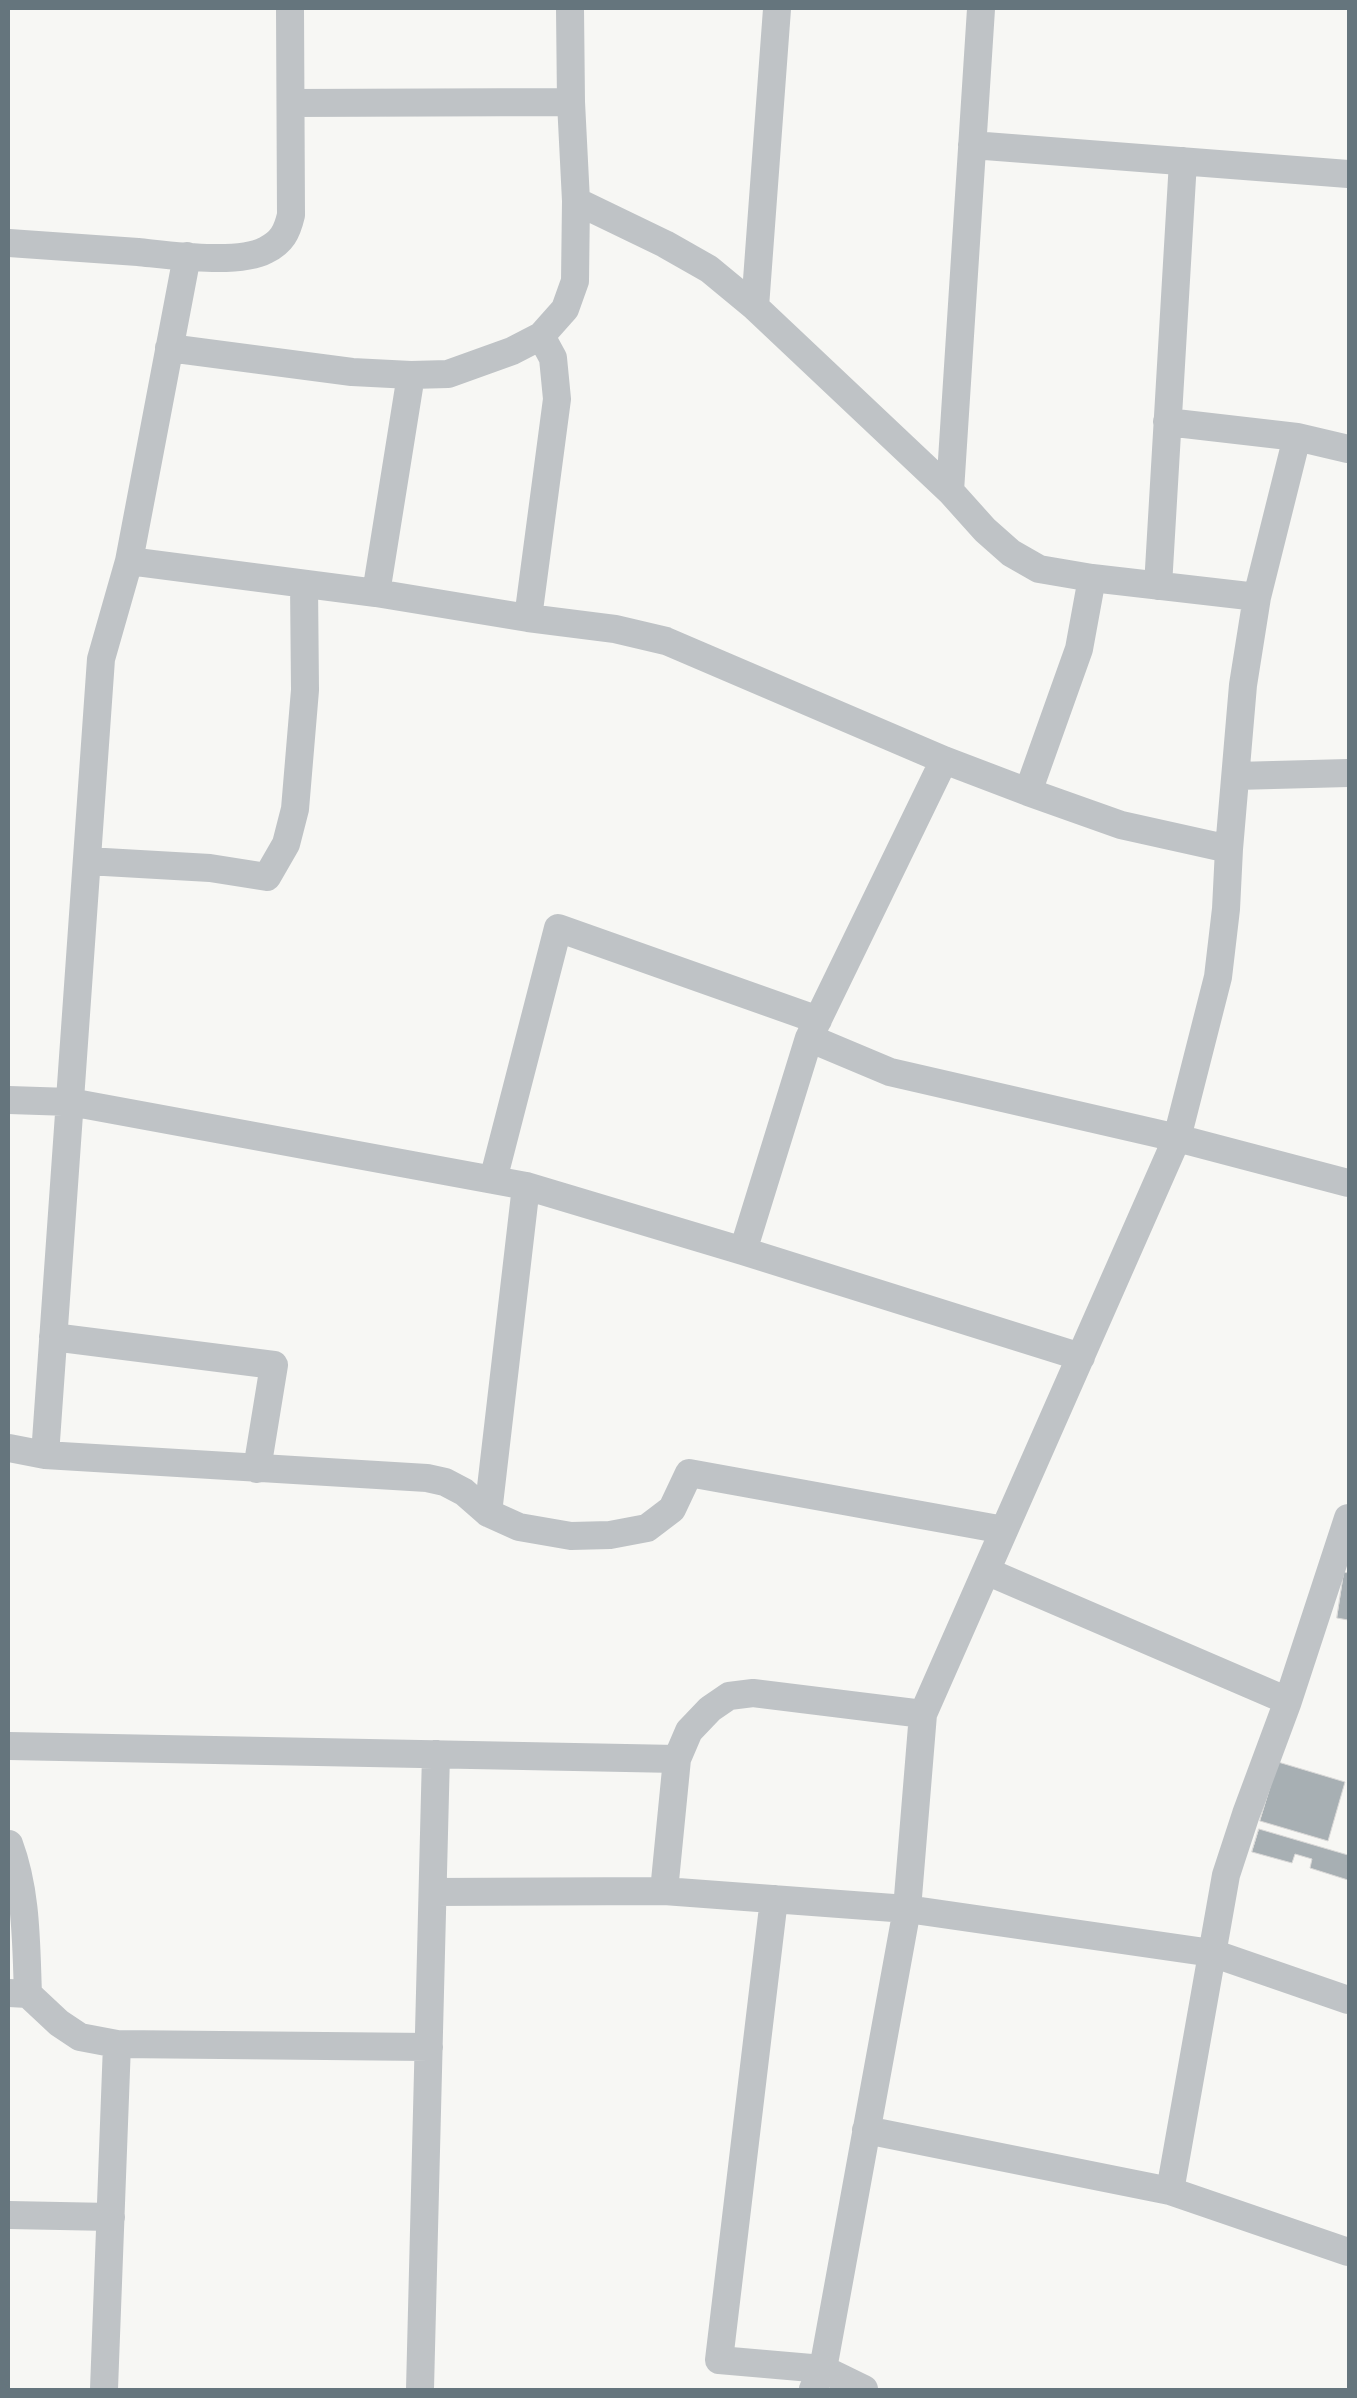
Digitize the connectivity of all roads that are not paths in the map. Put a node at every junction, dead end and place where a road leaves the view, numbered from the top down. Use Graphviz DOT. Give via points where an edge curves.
graph roads {
  1 [pos="290,9"];
  2 [pos="570,9"];
  3 [pos="777,9"];
  4 [pos="981,9"];
  5 [pos="571,102"];
  6 [pos="292,103"];
  7 [pos="972,145"];
  8 [pos="1183,161"];
  9 [pos="1348,174"];
  10 [pos="576,202"];
  11 [pos="9,243"];
  12 [pos="187,256"];
  13 [pos="755,307"];
  14 [pos="541,336"];
  15 [pos="169,348"];
  16 [pos="411,375"];
  17 [pos="1167,422"];
  18 [pos="1296,437"];
  19 [pos="1348,449"];
  20 [pos="950,490"];
  21 [pos="129,560"];
  22 [pos="1092,578"];
  23 [pos="304,584"];
  24 [pos="1158,586"];
  25 [pos="376,593"];
  26 [pos="1257,596"];
  27 [pos="528,618"];
  28 [pos="944,760"];
  29 [pos="1348,773"];
  30 [pos="1236,776"];
  31 [pos="1028,792"];
  32 [pos="1229,849"];
  33 [pos="87,860"];
  34 [pos="814,1030"];
  35 [pos="9,1100"];
  36 [pos="70,1102"];
  37 [pos="1177,1138"];
  38 [pos="493,1180"];
  39 [pos="1348,1183"];
  40 [pos="526,1186"];
  41 [pos="743,1251"];
  42 [pos="53,1336"];
  43 [pos="1081,1357"];
  44 [pos="9,1448"];
  45 [pos="45,1455"];
  46 [pos="258,1469"];
  47 [pos="488,1512"];
  48 [pos="1348,1518"];
  49 [pos="1004,1530"];
  50 [pos="986,1571"];
  51 [pos="1288,1701"];
  52 [pos="923,1714"];
  53 [pos="9,1746"];
  54 [pos="436,1754"];
  55 [pos="677,1758"];
  56 [pos="9,1844"];
  57 [pos="433,1892"];
  58 [pos="664,1892"];
  59 [pos="774,1899"];
  60 [pos="907,1910"];
  61 [pos="1212,1953"];
  62 [pos="18,1994"];
  63 [pos="1348,2000"];
  64 [pos="117,2044"];
  65 [pos="429,2047"];
  66 [pos="866,2130"];
  67 [pos="1170,2192"];
  68 [pos="9,2214"];
  69 [pos="110,2216"];
  70 [pos="1348,2252"];
  71 [pos="818,2379"];
  72 [pos="104,2389"];
  73 [pos="420,2389"];
  74 [pos="864,2389"];
  1 -- 6 [label="street"];
  2 -- 5 [label="street"];
  3 -- 13 [label="street"];
  4 -- 7 [label="street"];
  5 -- 6 [label="street"];
  5 -- 10 [label="street"];
  6 -- 12 [label="street" via="291,215 287,232 265,251 252,255"];
  7 -- 8 [label="street"];
  7 -- 20 [label="street"];
  8 -- 9 [label="street"];
  8 -- 17 [label="street"];
  10 -- 13 [label="street" via="665,244 709,269"];
  10 -- 14 [label="street" via="575,281 565,309"];
  11 -- 12 [label="street"];
  12 -- 15 [label="street"];
  13 -- 20 [label="street"];
  14 -- 16 [label="street" via="512,351 448,374"];
  14 -- 27 [label="street" via="553,358 557,399"];
  15 -- 16 [label="street" via="352,372"];
  15 -- 21 [label="street"];
  16 -- 25 [label="street"];
  17 -- 18 [label="street"];
  17 -- 24 [label="street"];
  18 -- 19 [label="street"];
  18 -- 26 [label="street"];
  20 -- 22 [label="street" via="985,530 1011,553 1039,569"];
  21 -- 23 [label="street"];
  21 -- 33 [label="street" via="100,659"];
  22 -- 24 [label="street"];
  22 -- 31 [label="street" via="1079,649"];
  23 -- 25 [label="street"];
  23 -- 33 [label="street" via="305,690 295,808 286,844 268,877 210,868"];
  24 -- 26 [label="street"];
  25 -- 27 [label="street"];
  26 -- 30 [label="street" via="1243,684"];
  27 -- 28 [label="street" via="615,629 666,642"];
  28 -- 31 [label="street"];
  28 -- 34 [label="street"];
  29 -- 30 [label="street"];
  30 -- 32 [label="street"];
  31 -- 32 [label="street" via="1122,825"];
  32 -- 37 [label="street" via="1218,978"];
  33 -- 36 [label="street"];
  34 -- 37 [label="street" via="890,1072"];
  34 -- 38 [label="street" via="558,928"];
  34 -- 41 [label="street"];
  35 -- 36 [label="street"];
  36 -- 38 [label="street"];
  36 -- 42 [label="street"];
  37 -- 39 [label="street"];
  37 -- 43 [label="street"];
  38 -- 40 [label="street"];
  40 -- 41 [label="street"];
  40 -- 47 [label="street"];
  41 -- 43 [label="street"];
  42 -- 45 [label="street"];
  42 -- 46 [label="street" via="274,1365"];
  43 -- 49 [label="street"];
  44 -- 45 [label="street"];
  45 -- 46 [label="street"];
  46 -- 47 [label="street" via="427,1478 445,1482 464,1492"];
  47 -- 49 [label="street" via="519,1527 571,1536 638,1530 647,1528 672,1509 689,1473"];
  48 -- 51 [label="street"];
  49 -- 50 [label="street"];
  50 -- 51 [label="street"];
  50 -- 52 [label="street"];
  51 -- 61 [label="street" via="1226,1875"];
  52 -- 55 [label="street" via="753,1693 729,1696 710,1709 690,1731"];
  52 -- 60 [label="street"];
  53 -- 54 [label="street"];
  54 -- 55 [label="street"];
  54 -- 57 [label="street"];
  55 -- 58 [label="street"];
  56 -- 62 [label="street" via="25,1915"];
  57 -- 58 [label="street"];
  57 -- 65 [label="street"];
  58 -- 59 [label="street"];
  59 -- 60 [label="street"];
  59 -- 71 [label="street" via="719,2360"];
  60 -- 61 [label="street"];
  60 -- 66 [label="street"];
  61 -- 63 [label="street"];
  61 -- 67 [label="street"];
  62 -- 64 [label="street" via="80,2037"];
  64 -- 65 [label="street"];
  64 -- 69 [label="street"];
  65 -- 73 [label="street"];
  66 -- 67 [label="street"];
  66 -- 71 [label="street"];
  67 -- 70 [label="street"];
  68 -- 69 [label="street"];
  69 -- 72 [label="street"];
  71 -- 74 [label="street"];
}
